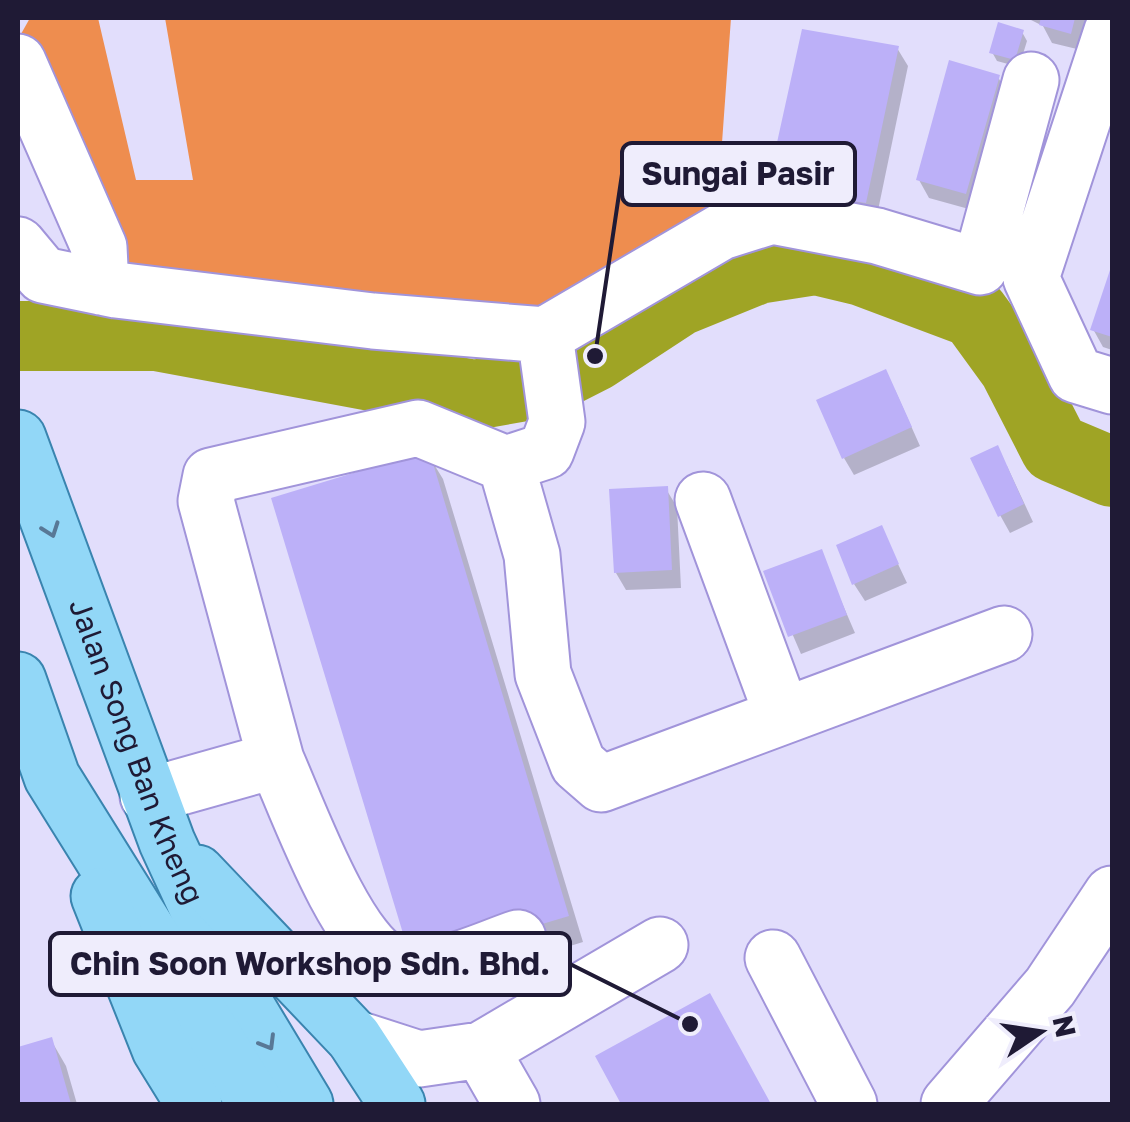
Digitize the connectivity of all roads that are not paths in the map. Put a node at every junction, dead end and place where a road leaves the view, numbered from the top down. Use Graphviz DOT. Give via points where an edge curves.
graph roads {
  1 [pos="1112,31"];
  2 [pos="18,62"];
  3 [pos="1031,80"];
  4 [pos="18,245"];
  5 [pos="101,287"];
  6 [pos="546,340"];
  7 [pos="1112,386"];
  8 [pos="18,438"];
  9 [pos="506,464"];
  10 [pos="703,500"];
  11 [pos="1004,634"];
  12 [pos="18,680"];
  13 [pos="782,714"];
  14 [pos="276,760"];
  15 [pos="52,777"];
  16 [pos="158,819"];
  17 [pos="1112,894"];
  18 [pos="518,938"];
  19 [pos="660,944"];
  20 [pos="773,958"];
  21 [pos="217,997"];
  22 [pos="481,1050"];
  23 [pos="408,1089"];
  24 [pos="194,1104"];
  25 [pos="256,1104"];
  26 [pos="305,1104"];
  27 [pos="512,1104"];
  28 [pos="849,1104"];
  29 [pos="950,1104"];
  1 -- 7 [label="street" via="1031,278 1076,376"];
  2 -- 5 [label="street" via="99,247"];
  3 -- 6 [label="street" via="980,267 876,236 772,216 720,232"];
  4 -- 5 [label="street" via="43,274"];
  5 -- 6 [label="street"];
  6 -- 9 [label="street" via="558,422 546,451"];
  8 -- 16 [label="main road, Jalan Song Ban Kheng, one-way"];
  9 -- 13 [label="street" via="532,555 543,674 578,764 601,784"];
  9 -- 14 [label="street" via="418,428 211,476 206,500"];
  10 -- 13 [label="street"];
  11 -- 13 [label="street"];
  12 -- 15 [label="main road, Jalan Song Ban Kheng"];
  14 -- 16 [label="street"];
  14 -- 18 [label="street" via="347,916 373,950 393,964 420,966"];
  15 -- 21 [label="main road, Jalan Song Ban Kheng"];
  15 -- 24 [label="main road" via="160,1050"];
  16 -- 21 [label="main road, Jalan Song Ban Kheng"];
  16 -- 23 [label="main road"];
  17 -- 29 [label="street" via="1050,987"];
  19 -- 22 [label="street"];
  20 -- 28 [label="street"];
  21 -- 25 [label="main road, Jalan Song Ban Kheng"];
  21 -- 26 [label="main road, Jalan Song Ban Kheng, one-way"];
  22 -- 23 [label="street"];
  22 -- 27 [label="street"];
}
